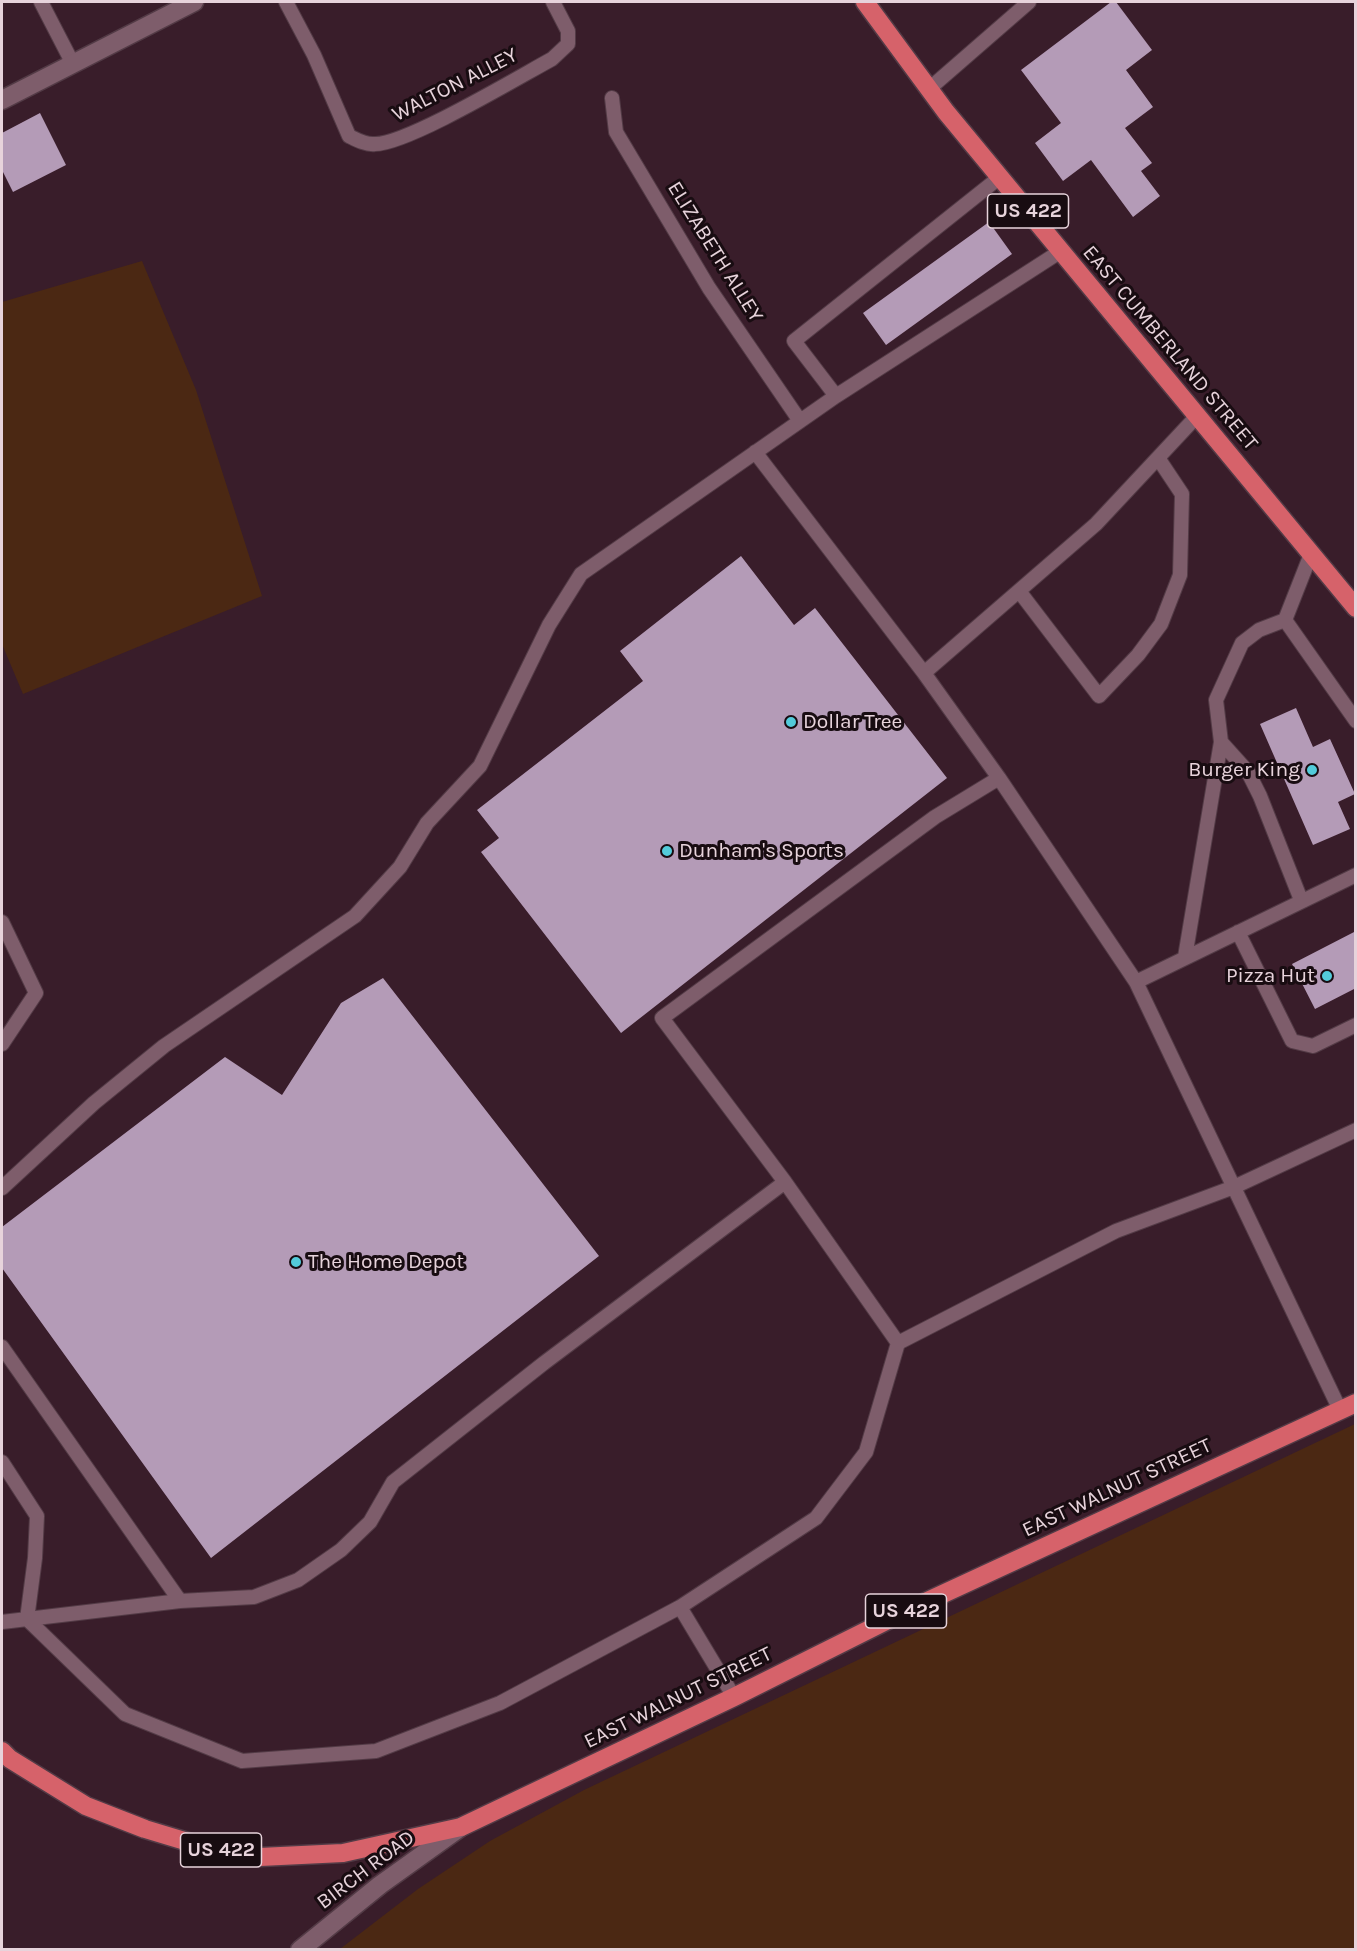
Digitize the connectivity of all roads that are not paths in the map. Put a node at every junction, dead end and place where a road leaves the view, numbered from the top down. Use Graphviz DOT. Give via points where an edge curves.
graph roads {
  1 [pos="41,2"];
  2 [pos="194,2"];
  3 [pos="286,2"];
  4 [pos="553,2"];
  5 [pos="865,2"];
  6 [pos="1029,2"];
  7 [pos="73,64"];
  8 [pos="929,89"];
  9 [pos="612,98"];
  10 [pos="2,100"];
  11 [pos="1000,177"];
  12 [pos="1061,251"];
  13 [pos="836,396"];
  14 [pos="800,421"];
  15 [pos="1200,421"];
  16 [pos="755,452"];
  17 [pos="1158,458"];
  18 [pos="1311,554"];
  19 [pos="1019,591"];
  20 [pos="1356,608"];
  21 [pos="1285,620"];
  22 [pos="924,673"];
  23 [pos="1356,721"];
  24 [pos="1221,742"];
  25 [pos="999,778"];
  26 [pos="1356,875"];
  27 [pos="1301,900"];
  28 [pos="2,922"];
  29 [pos="1238,932"];
  30 [pos="1185,957"];
  31 [pos="1136,982"];
  32 [pos="1356,1025"];
  33 [pos="2,1044"];
  34 [pos="1356,1130"];
  35 [pos="785,1182"];
  36 [pos="1234,1187"];
  37 [pos="2,1188"];
  38 [pos="898,1343"];
  39 [pos="2,1347"];
  40 [pos="1348,1407"];
  41 [pos="2,1462"];
  42 [pos="180,1601"];
  43 [pos="680,1607"];
  44 [pos="27,1618"];
  45 [pos="2,1622"];
  46 [pos="734,1697"];
  47 [pos="2,1751"];
  48 [pos="461,1827"];
  49 [pos="300,1950"];
  1 -- 7 [label="lane"];
  2 -- 7 [label="street"];
  3 -- 4 [label="lane, WALTON ALLEY" via="349,136 377,145 407,136 552,59 568,44 568,31"];
  5 -- 8 [label="highway, EAST CUMBERLAND STREET / US 422"];
  6 -- 8 [label="lane"];
  7 -- 10 [label="street"];
  8 -- 11 [label="highway, EAST CUMBERLAND STREET / US 422"];
  9 -- 14 [label="lane, ELIZABETH ALLEY" via="616,132 710,288"];
  11 -- 12 [label="highway, EAST CUMBERLAND STREET / US 422"];
  11 -- 13 [label="lane" via="794,341"];
  12 -- 13 [label="lane"];
  12 -- 15 [label="highway, EAST CUMBERLAND STREET / US 422"];
  13 -- 14 [label="lane"];
  14 -- 16 [label="lane"];
  15 -- 17 [label="lane"];
  15 -- 18 [label="highway, EAST CUMBERLAND STREET / US 422"];
  16 -- 22 [label="lane"];
  16 -- 37 [label="lane" via="581,574 549,625 480,766 427,823 400,867 356,916 164,1046 94,1103"];
  17 -- 19 [label="lane" via="1096,524"];
  17 -- 19 [label="lane" via="1182,494 1180,575 1161,624 1099,696"];
  18 -- 20 [label="highway, EAST CUMBERLAND STREET / US 422"];
  18 -- 21 [label="lane"];
  19 -- 22 [label="lane"];
  21 -- 23 [label="lane"];
  21 -- 24 [label="lane" via="1259,630 1242,643 1229,667 1216,700"];
  22 -- 25 [label="lane"];
  24 -- 27 [label="lane" via="1248,772"];
  24 -- 30 [label="lane"];
  25 -- 31 [label="lane"];
  25 -- 35 [label="lane" via="927,822 662,1018"];
  26 -- 27 [label="lane"];
  27 -- 29 [label="lane"];
  28 -- 33 [label="lane" via="36,993"];
  29 -- 30 [label="lane"];
  29 -- 32 [label="lane" via="1292,1041 1313,1046"];
  30 -- 31 [label="lane"];
  31 -- 36 [label="lane"];
  34 -- 36 [label="lane"];
  35 -- 38 [label="lane"];
  35 -- 42 [label="lane" via="393,1482 370,1522 341,1550 298,1580 254,1597"];
  36 -- 38 [label="lane" via="1116,1231"];
  36 -- 40 [label="lane"];
  38 -- 43 [label="lane" via="866,1452 816,1518"];
  39 -- 42 [label="lane"];
  40 -- 46 [label="highway, EAST WALNUT STREET / US 422" via="906,1611"];
  41 -- 44 [label="lane" via="37,1516"];
  42 -- 44 [label="lane"];
  43 -- 44 [label="lane" via="500,1704 376,1751 242,1761 125,1714"];
  43 -- 46 [label="lane"];
  44 -- 45 [label="lane"];
  46 -- 48 [label="highway, EAST WALNUT STREET / US 422"];
  47 -- 48 [label="highway, EAST WALNUT STREET / US 422" via="86,1806 198,1845 260,1857 343,1853"];
  48 -- 49 [label="street, BIRCH ROAD" via="380,1885"];
}
